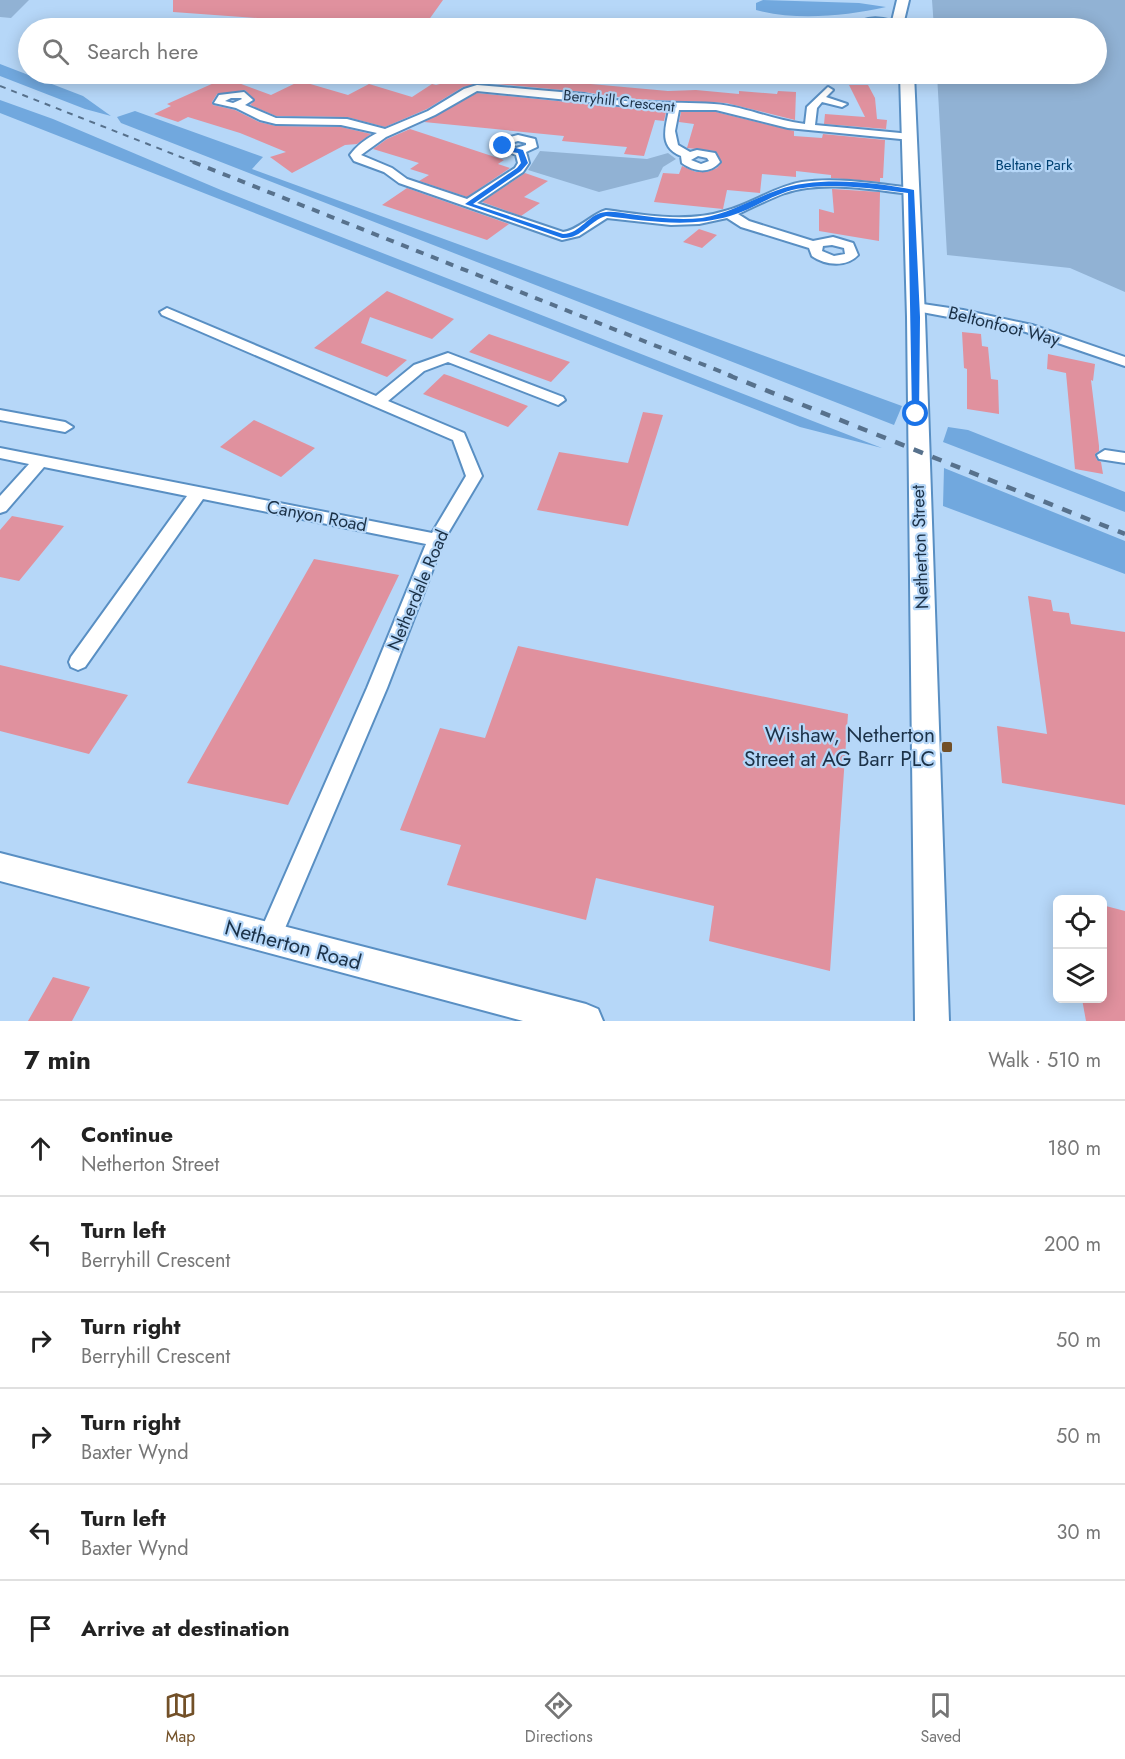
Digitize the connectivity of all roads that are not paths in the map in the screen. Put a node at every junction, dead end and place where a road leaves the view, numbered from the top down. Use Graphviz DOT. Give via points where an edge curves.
graph roads {
  1 [pos="903,0"];
  2 [pos="900,18"];
  3 [pos="908,84"];
  4 [pos="828,90"];
  5 [pos="819,99"];
  6 [pos="842,104"];
  7 [pos="238,105"];
  8 [pos="674,108"];
  9 [pos="810,127"];
  10 [pos="386,133"];
  11 [pos="911,137"];
  12 [pos="520,152"];
  13 [pos="689,155"];
  14 [pos="912,191"];
  15 [pos="468,204"];
  16 [pos="729,214"];
  17 [pos="816,246"];
  18 [pos="916,307"];
  19 [pos="167,312"];
  20 [pos="1125,362"];
  21 [pos="558,400"];
  22 [pos="377,403"];
  23 [pos="0,415"];
  24 [pos="65,427"];
  25 [pos="0,453"];
  26 [pos="1105,455"];
  27 [pos="1125,458"];
  28 [pos="40,461"];
  29 [pos="199,492"];
  30 [pos="0,507"];
  31 [pos="436,540"];
  32 [pos="78,662"];
  33 [pos="0,867"];
  34 [pos="269,939"];
  35 [pos="586,1021"];
  36 [pos="932,1021"];
  1 -- 2 [label="street"];
  3 -- 11 [label="street, Netherton Street"];
  4 -- 5 [label="street"];
  5 -- 6 [label="street"];
  5 -- 9 [label="street" via="812,107"];
  7 -- 10 [label="street" via="287,124 338,122"];
  8 -- 9 [label="street, Berryhill Crescent" via="716,107"];
  8 -- 10 [label="street, Berryhill Crescent" via="477,88"];
  8 -- 13 [label="street" via="668,139 671,147"];
  9 -- 11 [label="street, Berryhill Crescent"];
  10 -- 15 [label="street, Berryhill Crescent" via="358,151 358,159 388,170 404,182"];
  11 -- 14 [label="street, Netherton Street"];
  12 -- 15 [label="street" via="524,163 519,170"];
  14 -- 16 [label="street, Berryhill Crescent" via="832,183 801,186"];
  14 -- 18 [label="street, Netherton Street"];
  15 -- 16 [label="street, Berryhill Crescent" via="562,236 577,233 606,214 671,221"];
  16 -- 17 [label="street" via="745,224"];
  18 -- 20 [label="street, Beltonfoot Way" via="1027,328"];
  18 -- 36 [label="street, Netherton Street"];
  19 -- 22 [label="street, Netherdale Road"];
  21 -- 22 [label="street" via="448,357 419,368"];
  22 -- 31 [label="street, Netherdale Road" via="459,436 474,476"];
  23 -- 24 [label="street"];
  25 -- 28 [label="street, Canyon Road"];
  26 -- 27 [label="street"];
  28 -- 29 [label="street, Canyon Road"];
  28 -- 30 [label="street"];
  29 -- 31 [label="street, Canyon Road"];
  29 -- 32 [label="street"];
  31 -- 34 [label="street, Netherdale Road"];
  33 -- 34 [label="street, Netherton Road"];
  34 -- 35 [label="street, Netherton Road"];
}
